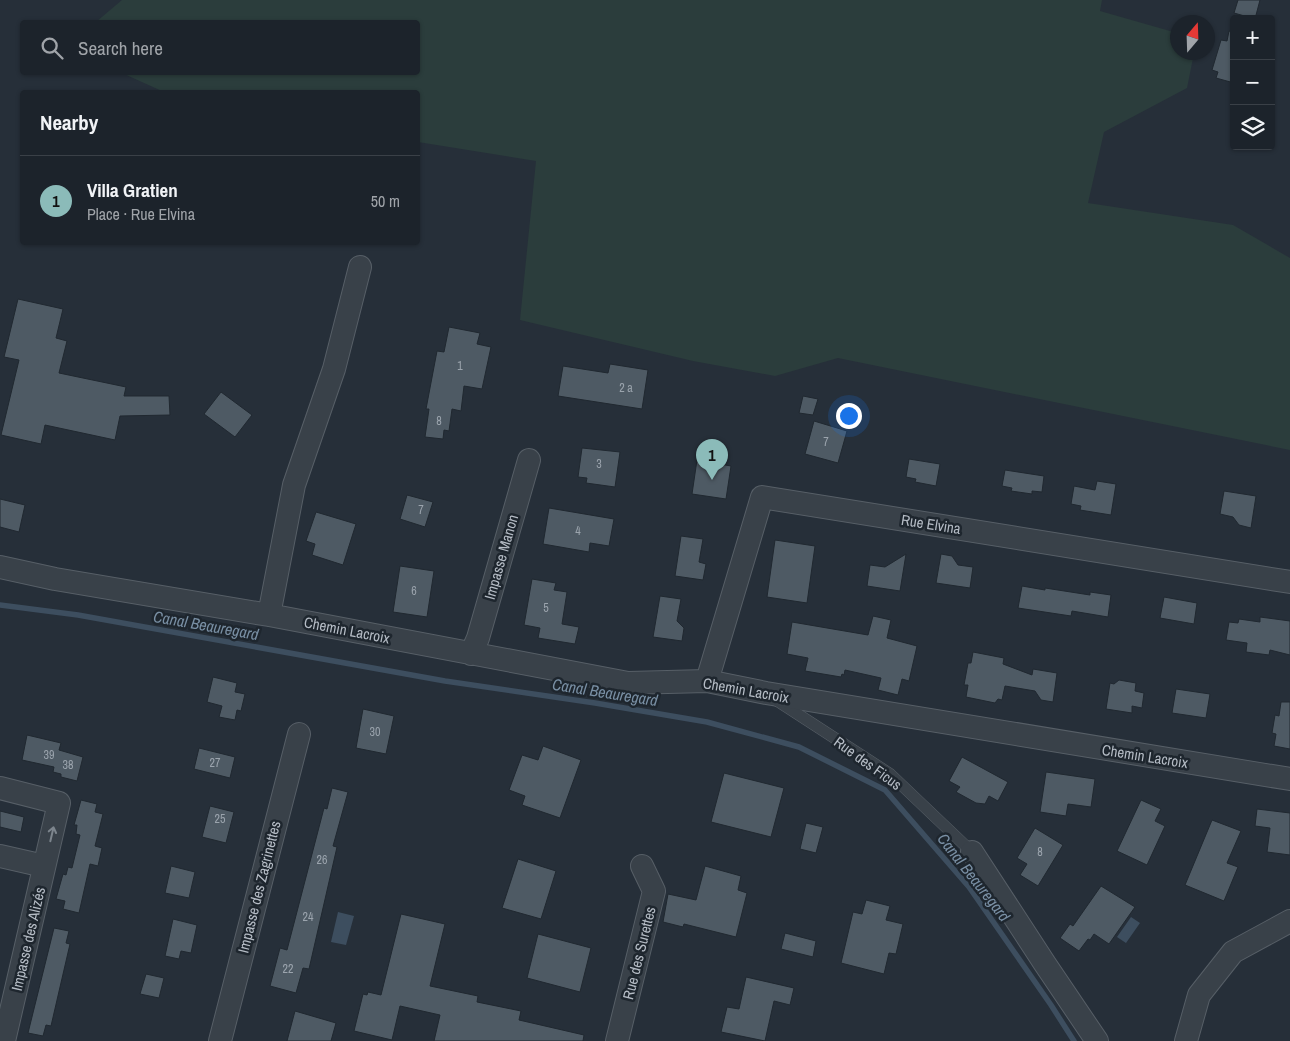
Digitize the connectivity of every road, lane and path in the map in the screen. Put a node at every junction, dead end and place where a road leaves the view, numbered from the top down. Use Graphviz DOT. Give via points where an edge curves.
graph roads {
  1 [pos="360,267"];
  2 [pos="529,460"];
  3 [pos="0,567"];
  4 [pos="1290,582"];
  5 [pos="269,615"];
  6 [pos="472,654"];
  7 [pos="707,681"];
  8 [pos="766,693"];
  9 [pos="299,734"];
  10 [pos="1290,780"];
  11 [pos="0,788"];
  12 [pos="972,852"];
  13 [pos="0,856"];
  14 [pos="44,866"];
  15 [pos="642,866"];
  16 [pos="1290,921"];
  17 [pos="4,1041"];
  18 [pos="220,1041"];
  19 [pos="617,1041"];
  20 [pos="1097,1041"];
  21 [pos="1186,1041"];
  1 -- 5 [label="street" via="334,369 294,485"];
  2 -- 6 [label="street, Impasse Manon"];
  3 -- 5 [label="street, Chemin Lacroix" via="55,580"];
  4 -- 7 [label="street, Rue Elvina" via="762,497"];
  5 -- 6 [label="street, Chemin Lacroix"];
  6 -- 7 [label="street, Chemin Lacroix" via="628,683"];
  7 -- 8 [label="street, Chemin Lacroix"];
  8 -- 10 [label="street, Chemin Lacroix"];
  8 -- 12 [label="lane, Rue des Ficus" via="890,774"];
  9 -- 18 [label="street, Impasse des Zagrinettes"];
  14 -- 11 [label="street, Impasse des Alizés, one-way" via="59,803"];
  12 -- 20 [label="street, Rue des Ficus"];
  13 -- 14 [label="street, Impasse des Alizés"];
  14 -- 17 [label="street, Impasse des Alizés"];
  15 -- 19 [label="street, Rue des Surettes" via="654,891"];
  16 -- 21 [label="street" via="1233,952 1199,995"];
}
